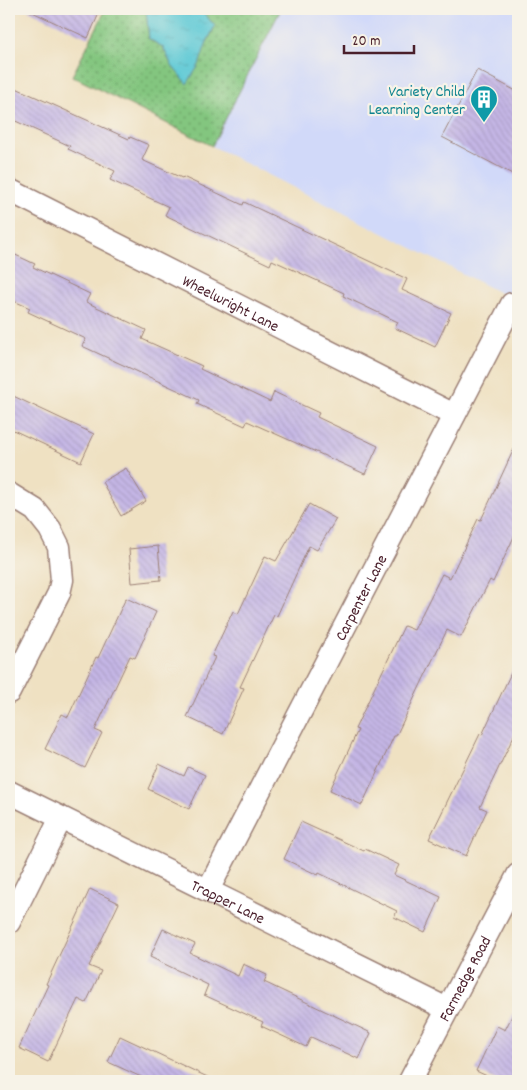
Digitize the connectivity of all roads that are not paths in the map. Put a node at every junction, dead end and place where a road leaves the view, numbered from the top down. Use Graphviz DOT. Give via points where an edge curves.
graph roads {
  1 [pos="9,190"];
  2 [pos="512,304"];
  3 [pos="454,415"];
  4 [pos="9,494"];
  5 [pos="9,692"];
  6 [pos="9,792"];
  7 [pos="61,818"];
  8 [pos="518,875"];
  9 [pos="208,890"];
  10 [pos="9,922"];
  11 [pos="447,1009"];
  12 [pos="410,1081"];
  1 -- 3 [label="street, Wheelwright Lane"];
  2 -- 3 [label="street, Carpenter Lane"];
  3 -- 9 [label="street, Carpenter Lane"];
  4 -- 5 [label="street" via="35,510 50,529 59,547 62,580 59,594"];
  6 -- 7 [label="street, Trapper Lane"];
  7 -- 9 [label="street, Trapper Lane"];
  7 -- 10 [label="street"];
  8 -- 11 [label="street, Farmedge Road"];
  9 -- 11 [label="street, Trapper Lane"];
  11 -- 12 [label="street, Farmedge Road"];
}
